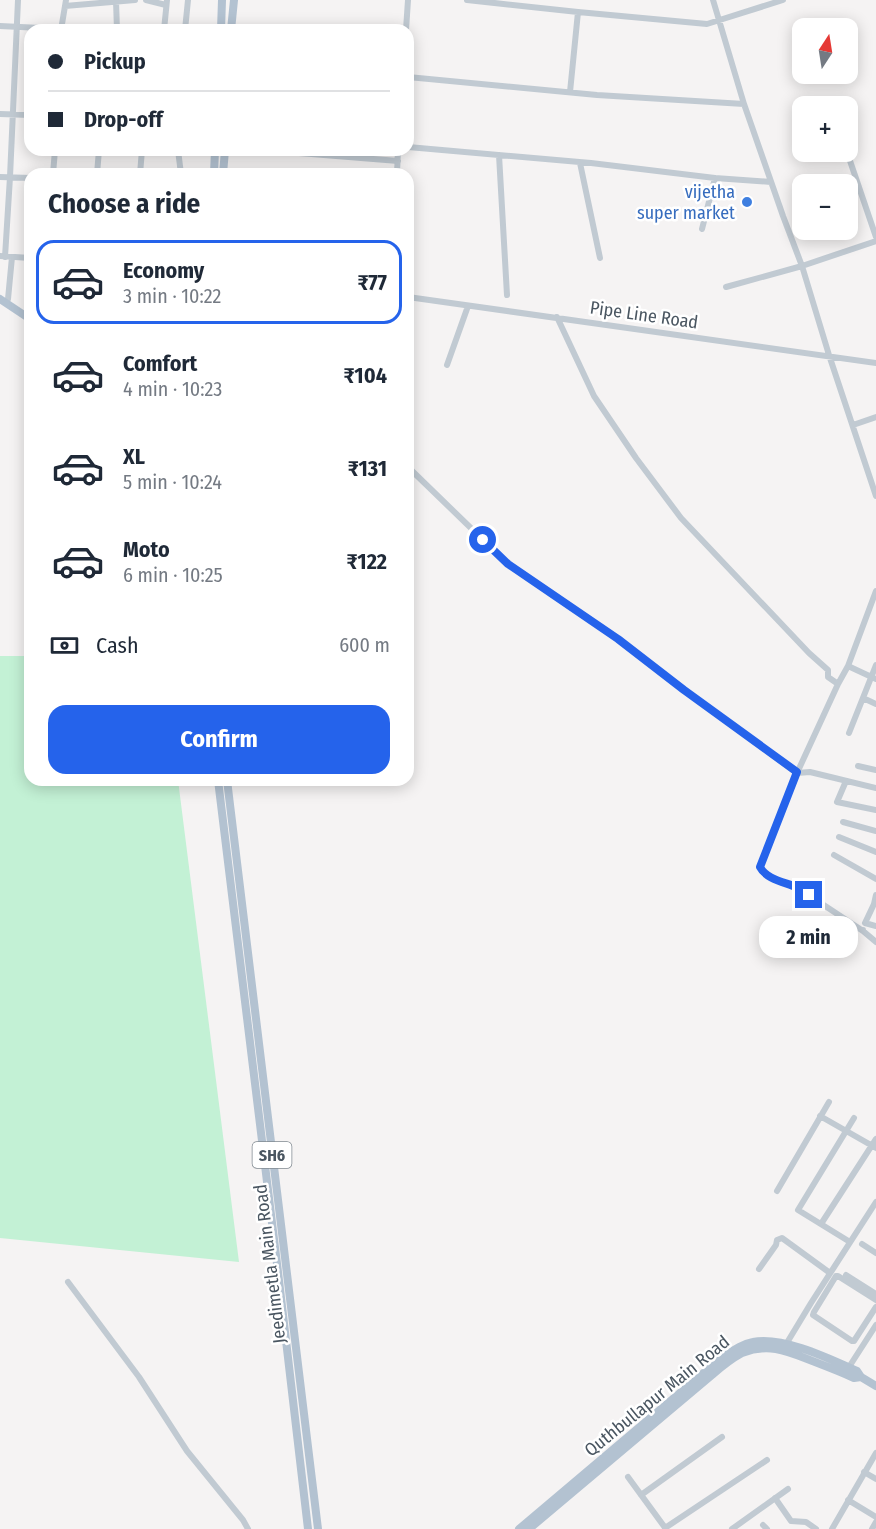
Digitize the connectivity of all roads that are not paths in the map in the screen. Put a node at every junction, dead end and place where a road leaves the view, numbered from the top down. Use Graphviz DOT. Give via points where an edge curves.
graph roads {
  1 [pos="18,0"];
  2 [pos="135,0"];
  3 [pos="146,0"];
  4 [pos="188,0"];
  5 [pos="408,0"];
  6 [pos="467,0"];
  7 [pos="713,0"];
  8 [pos="783,0"];
  9 [pos="116,1"];
  10 [pos="166,2"];
  11 [pos="66,3"];
  12 [pos="222,4"];
  13 [pos="233,4"];
  14 [pos="578,12"];
  15 [pos="720,20"];
  16 [pos="62,24"];
  17 [pos="117,24"];
  18 [pos="164,24"];
  19 [pos="186,24"];
  20 [pos="221,24"];
  21 [pos="231,24"];
  22 [pos="406,24"];
  23 [pos="0,26"];
  24 [pos="17,27"];
  25 [pos="24,27"];
  26 [pos="414,78"];
  27 [pos="570,92"];
  28 [pos="744,104"];
  29 [pos="0,114"];
  30 [pos="12,115"];
  31 [pos="24,115"];
  32 [pos="414,148"];
  33 [pos="500,155"];
  34 [pos="336,156"];
  35 [pos="398,156"];
  36 [pos="398,161"];
  37 [pos="850,162"];
  38 [pos="580,163"];
  39 [pos="397,168"];
  40 [pos="0,177"];
  41 [pos="10,177"];
  42 [pos="24,178"];
  43 [pos="715,178"];
  44 [pos="771,182"];
  45 [pos="702,229"];
  46 [pos="876,239"];
  47 [pos="2,256"];
  48 [pos="12,257"];
  49 [pos="24,258"];
  50 [pos="600,258"];
  51 [pos="802,266"];
  52 [pos="726,287"];
  53 [pos="0,294"];
  54 [pos="507,295"];
  55 [pos="414,298"];
  56 [pos="4,299"];
  57 [pos="468,306"];
  58 [pos="24,311"];
  59 [pos="24,315"];
  60 [pos="557,317"];
  61 [pos="828,355"];
  62 [pos="876,363"];
  63 [pos="447,365"];
  64 [pos="876,417"];
  65 [pos="853,425"];
  66 [pos="414,473"];
  67 [pos="876,496"];
  68 [pos="876,591"];
  69 [pos="876,665"];
  70 [pos="848,666"];
  71 [pos="874,678"];
  72 [pos="838,684"];
  73 [pos="863,698"];
  74 [pos="876,704"];
  75 [pos="849,733"];
  76 [pos="858,766"];
  77 [pos="876,770"];
  78 [pos="797,772"];
  79 [pos="846,781"];
  80 [pos="219,786"];
  81 [pos="228,786"];
  82 [pos="876,788"];
  83 [pos="876,810"];
  84 [pos="843,822"];
  85 [pos="876,831"];
  86 [pos="839,837"];
  87 [pos="876,852"];
  88 [pos="834,855"];
  89 [pos="876,879"];
  90 [pos="876,895"];
  91 [pos="875,905"];
  92 [pos="866,923"];
  93 [pos="876,926"];
  94 [pos="862,931"];
  95 [pos="876,942"];
  96 [pos="829,1102"];
  97 [pos="820,1116"];
  98 [pos="854,1118"];
  99 [pos="846,1131"];
  100 [pos="876,1139"];
  101 [pos="874,1147"];
  102 [pos="777,1191"];
  103 [pos="876,1202"];
  104 [pos="821,1224"];
  105 [pos="850,1242"];
  106 [pos="862,1245"];
  107 [pos="876,1253"];
  108 [pos="759,1269"];
  109 [pos="830,1273"];
  110 [pos="846,1275"];
  111 [pos="68,1282"];
  112 [pos="876,1294"];
  113 [pos="876,1300"];
  114 [pos="876,1307"];
  115 [pos="876,1325"];
  116 [pos="785,1346"];
  117 [pos="849,1367"];
  118 [pos="861,1377"];
  119 [pos="876,1386"];
  120 [pos="723,1437"];
  121 [pos="876,1453"];
  122 [pos="767,1460"];
  123 [pos="864,1472"];
  124 [pos="628,1477"];
  125 [pos="876,1479"];
  126 [pos="788,1489"];
  127 [pos="642,1495"];
  128 [pos="775,1498"];
  129 [pos="848,1500"];
  130 [pos="876,1517"];
  131 [pos="876,1522"];
  132 [pos="666,1528"];
  133 [pos="249,1529"];
  134 [pos="308,1529"];
  135 [pos="318,1529"];
  136 [pos="519,1529"];
  137 [pos="529,1529"];
  138 [pos="732,1529"];
  139 [pos="816,1529"];
  140 [pos="832,1529"];
  141 [pos="872,1529"];
  1 -- 24 [label="street"];
  2 -- 9 [label="street"];
  3 -- 10 [label="street"];
  4 -- 19 [label="street"];
  5 -- 22 [label="street"];
  6 -- 14 [label="street"];
  7 -- 15 [label="street"];
  8 -- 15 [label="street"];
  9 -- 11 [label="street"];
  9 -- 17 [label="street"];
  10 -- 18 [label="street"];
  11 -- 16 [label="street"];
  12 -- 13 [label="main road"];
  12 -- 20 [label="main road"];
  13 -- 21 [label="main road"];
  14 -- 15 [label="street" via="707,24"];
  14 -- 27 [label="street"];
  15 -- 28 [label="street"];
  23 -- 24 [label="street"];
  24 -- 25 [label="street"];
  24 -- 30 [label="street"];
  26 -- 27 [label="street"];
  27 -- 28 [label="street"];
  28 -- 44 [label="street"];
  29 -- 30 [label="street"];
  30 -- 31 [label="street"];
  30 -- 41 [label="street"];
  32 -- 33 [label="street"];
  33 -- 38 [label="street"];
  33 -- 54 [label="street"];
  34 -- 36 [label="street"];
  35 -- 36 [label="street"];
  36 -- 39 [label="street"];
  37 -- 46 [label="street"];
  38 -- 43 [label="street"];
  38 -- 50 [label="street"];
  40 -- 41 [label="street"];
  41 -- 42 [label="street"];
  41 -- 47 [label="street"];
  43 -- 44 [label="street"];
  43 -- 45 [label="street"];
  44 -- 51 [label="street"];
  46 -- 51 [label="street"];
  47 -- 48 [label="street"];
  48 -- 49 [label="street"];
  48 -- 56 [label="street"];
  51 -- 52 [label="street"];
  51 -- 61 [label="street"];
  53 -- 56 [label="main road"];
  55 -- 57 [label="street, Pipe Line Road"];
  56 -- 58 [label="main road"];
  56 -- 59 [label="main road"];
  57 -- 60 [label="street, Pipe Line Road"];
  57 -- 63 [label="street"];
  60 -- 61 [label="street, Pipe Line Road"];
  60 -- 72 [label="street" via="594,396 681,518"];
  61 -- 62 [label="street, Pipe Line Road"];
  61 -- 65 [label="street"];
  64 -- 65 [label="street"];
  65 -- 67 [label="street"];
  66 -- 78 [label="street" via="508,564 618,639"];
  68 -- 70 [label="street"];
  69 -- 71 [label="street"];
  70 -- 71 [label="street"];
  70 -- 72 [label="street"];
  71 -- 73 [label="street"];
  72 -- 78 [label="street"];
  73 -- 74 [label="street"];
  73 -- 75 [label="street"];
  76 -- 77 [label="street"];
  78 -- 79 [label="street"];
  78 -- 94 [label="street" via="761,870 798,888"];
  79 -- 82 [label="street"];
  79 -- 83 [label="street" via="837,802"];
  80 -- 134 [label="main road, Jeedimetla Main Road / SH6"];
  81 -- 135 [label="main road, Jeedimetla Main Road / SH6"];
  84 -- 85 [label="street"];
  86 -- 87 [label="street"];
  88 -- 89 [label="street"];
  90 -- 91 [label="street"];
  91 -- 92 [label="street"];
  92 -- 93 [label="street"];
  92 -- 94 [label="street"];
  94 -- 95 [label="street"];
  96 -- 97 [label="street"];
  97 -- 99 [label="street"];
  97 -- 102 [label="street"];
  98 -- 99 [label="street"];
  99 -- 101 [label="street"];
  99 -- 104 [label="street" via="798,1210"];
  100 -- 101 [label="street"];
  101 -- 104 [label="street"];
  103 -- 105 [label="street"];
  104 -- 105 [label="street"];
  105 -- 109 [label="street"];
  106 -- 107 [label="street"];
  108 -- 109 [label="street" via="782,1238"];
  109 -- 116 [label="street"];
  110 -- 112 [label="street"];
  111 -- 133 [label="street" via="188,1451"];
  113 -- 114 [label="street" via="836,1276 813,1315 854,1341"];
  115 -- 117 [label="street"];
  116 -- 117 [label="main road, Quthbullapur Main Road"];
  116 -- 118 [label="main road, Quthbullapur Main Road" via="854,1378"];
  116 -- 136 [label="main road, Quthbullapur Main Road" via="767,1340 737,1348"];
  116 -- 137 [label="main road, Quthbullapur Main Road" via="757,1349 732,1359"];
  117 -- 118 [label="main road, Quthbullapur Main Road"];
  118 -- 119 [label="main road, Quthbullapur Main Road"];
  120 -- 127 [label="street"];
  121 -- 123 [label="street"];
  122 -- 132 [label="street"];
  123 -- 125 [label="street"];
  123 -- 129 [label="street"];
  124 -- 127 [label="street"];
  126 -- 128 [label="street"];
  127 -- 132 [label="street"];
  128 -- 138 [label="street"];
  128 -- 139 [label="street" via="791,1521 806,1522"];
  129 -- 130 [label="street"];
  129 -- 140 [label="street"];
  131 -- 141 [label="street"];
}
